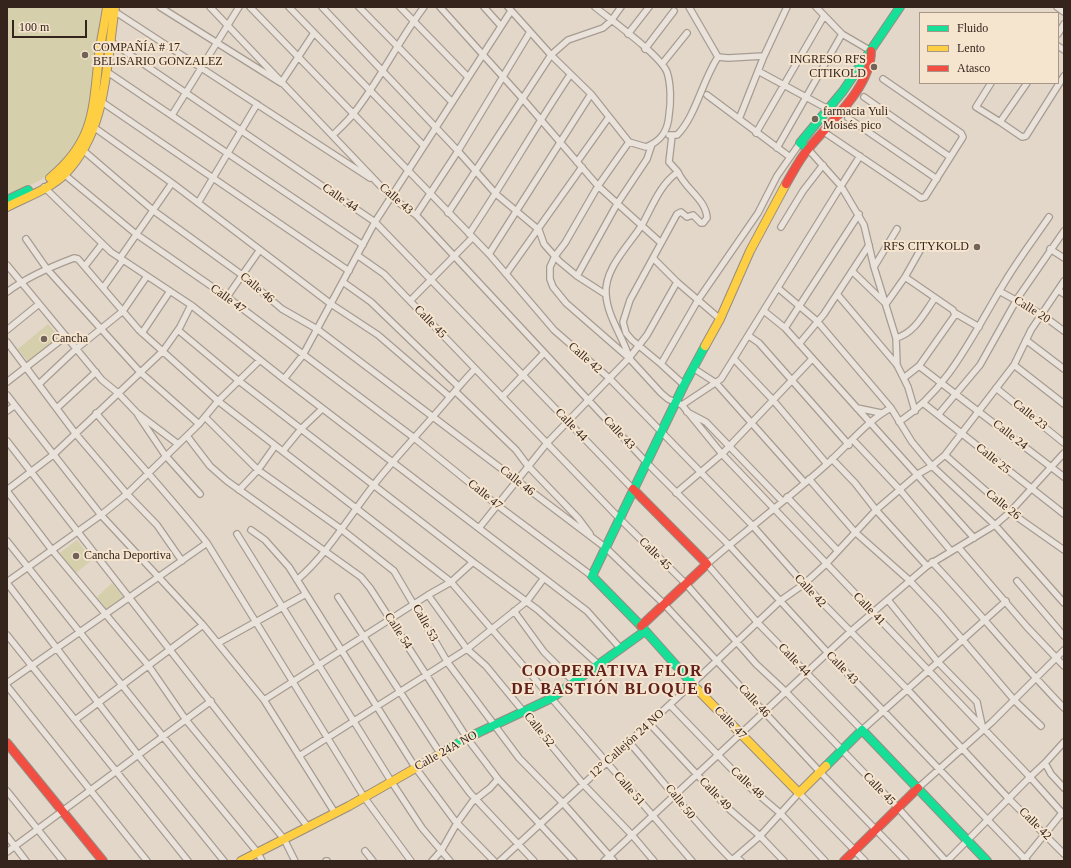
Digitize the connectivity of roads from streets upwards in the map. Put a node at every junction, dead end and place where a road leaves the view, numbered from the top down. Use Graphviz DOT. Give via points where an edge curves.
graph roads {
  1 [pos="160,7"];
  2 [pos="210,7"];
  3 [pos="239,7"];
  4 [pos="250,7"];
  5 [pos="289,7"];
  6 [pos="322,7"];
  7 [pos="359,7"];
  8 [pos="400,7"];
  9 [pos="424,7"];
  10 [pos="440,7"];
  11 [pos="484,7"];
  12 [pos="595,7"];
  13 [pos="621,7"];
  14 [pos="649,7"];
  15 [pos="689,7"];
  16 [pos="787,7"];
  17 [pos="816,7"];
  18 [pos="900,7"];
  19 [pos="1057,7"];
  20 [pos="112,8"];
  21 [pos="510,9"];
  22 [pos="674,12"];
  23 [pos="1064,12"];
  24 [pos="824,16"];
  25 [pos="413,21"];
  26 [pos="611,21"];
  27 [pos="228,25"];
  28 [pos="501,26"];
  29 [pos="530,32"];
  30 [pos="687,32"];
  31 [pos="314,33"];
  32 [pos="628,34"];
  33 [pos="842,34"];
  34 [pos="110,41"];
  35 [pos="217,42"];
  36 [pos="396,47"];
  37 [pos="645,48"];
  38 [pos="871,51"];
  39 [pos="100,54"];
  40 [pos="108,55"];
  41 [pos="483,55"];
  42 [pos="551,55"];
  43 [pos="718,56"];
  44 [pos="764,56"];
  45 [pos="298,57"];
  46 [pos="662,64"];
  47 [pos="202,68"];
  48 [pos="758,70"];
  49 [pos="106,71"];
  50 [pos="382,71"];
  51 [pos="570,75"];
  52 [pos="468,77"];
  53 [pos="502,77"];
  54 [pos="883,79"];
  55 [pos="281,83"];
  56 [pos="784,84"];
  57 [pos="990,84"];
  58 [pos="1026,84"];
  59 [pos="1059,84"];
  60 [pos="370,90"];
  61 [pos="186,93"];
  62 [pos="591,94"];
  63 [pos="706,95"];
  64 [pos="807,97"];
  65 [pos="864,97"];
  66 [pos="522,98"];
  67 [pos="102,102"];
  68 [pos="452,102"];
  69 [pos="257,104"];
  70 [pos="829,109"];
  71 [pos="354,114"];
  72 [pos="172,115"];
  73 [pos="838,115"];
  74 [pos="609,117"];
  75 [pos="848,118"];
  76 [pos="541,119"];
  77 [pos="739,119"];
  78 [pos="1000,122"];
  79 [pos="95,128"];
  80 [pos="435,128"];
  81 [pos="241,130"];
  82 [pos="824,132"];
  83 [pos="665,133"];
  84 [pos="756,133"];
  85 [pos="333,135"];
  86 [pos="672,136"];
  87 [pos="561,142"];
  88 [pos="629,142"];
  89 [pos="800,143"];
  90 [pos="652,144"];
  91 [pos="423,145"];
  92 [pos="778,148"];
  93 [pos="808,149"];
  94 [pos="84,151"];
  95 [pos="458,151"];
  96 [pos="228,153"];
  97 [pos="860,156"];
  98 [pos="790,157"];
  99 [pos="950,157"];
  100 [pos="577,162"];
  101 [pos="823,165"];
  102 [pos="582,167"];
  103 [pos="408,170"];
  104 [pos="476,170"];
  105 [pos="678,172"];
  106 [pos="65,175"];
  107 [pos="213,178"];
  108 [pos="937,179"];
  109 [pos="172,183"];
  110 [pos="378,183"];
  111 [pos="598,186"];
  112 [pos="841,186"];
  113 [pos="44,187"];
  114 [pos="429,193"];
  115 [pos="496,194"];
  116 [pos="391,197"];
  117 [pos="7,200"];
  118 [pos="198,203"];
  119 [pos="617,204"];
  120 [pos="7,207"];
  121 [pos="154,211"];
  122 [pos="516,212"];
  123 [pos="448,213"];
  124 [pos="859,214"];
  125 [pos="416,216"];
  126 [pos="1049,216"];
  127 [pos="375,222"];
  128 [pos="641,225"];
  129 [pos="781,227"];
  130 [pos="898,229"];
  131 [pos="538,230"];
  132 [pos="1064,231"];
  133 [pos="136,234"];
  134 [pos="470,236"];
  135 [pos="26,239"];
  136 [pos="661,242"];
  137 [pos="102,244"];
  138 [pos="363,245"];
  139 [pos="869,245"];
  140 [pos="922,247"];
  141 [pos="1050,249"];
  142 [pos="259,250"];
  143 [pos="489,254"];
  144 [pos="357,255"];
  145 [pos="555,256"];
  146 [pos="454,257"];
  147 [pos="653,258"];
  148 [pos="1064,258"];
  149 [pos="121,259"];
  150 [pos="7,265"];
  151 [pos="85,266"];
  152 [pos="874,267"];
  153 [pos="47,269"];
  154 [pos="349,271"];
  155 [pos="852,271"];
  156 [pos="242,274"];
  157 [pos="506,274"];
  158 [pos="147,276"];
  159 [pos="577,276"];
  160 [pos="905,277"];
  161 [pos="432,280"];
  162 [pos="1064,281"];
  163 [pos="20,282"];
  164 [pos="343,282"];
  165 [pos="677,282"];
  166 [pos="103,288"];
  167 [pos="778,288"];
  168 [pos="170,290"];
  169 [pos="1058,290"];
  170 [pos="999,291"];
  171 [pos="7,292"];
  172 [pos="605,294"];
  173 [pos="837,294"];
  174 [pos="1064,294"];
  175 [pos="227,298"];
  176 [pos="935,298"];
  177 [pos="1017,299"];
  178 [pos="698,300"];
  179 [pos="410,301"];
  180 [pos="39,304"];
  181 [pos="331,304"];
  182 [pos="886,304"];
  183 [pos="191,305"];
  184 [pos="799,307"];
  185 [pos="123,311"];
  186 [pos="764,311"];
  187 [pos="955,313"];
  188 [pos="1042,314"];
  189 [pos="720,319"];
  190 [pos="816,321"];
  191 [pos="979,327"];
  192 [pos="785,328"];
  193 [pos="101,329"];
  194 [pos="317,329"];
  195 [pos="7,330"];
  196 [pos="178,330"];
  197 [pos="1064,332"];
  198 [pos="142,333"];
  199 [pos="66,336"];
  200 [pos="748,336"];
  201 [pos="896,338"];
  202 [pos="1026,340"];
  203 [pos="7,342"];
  204 [pos="799,344"];
  205 [pos="638,346"];
  206 [pos="76,349"];
  207 [pos="163,351"];
  208 [pos="544,353"];
  209 [pos="303,355"];
  210 [pos="629,358"];
  211 [pos="812,359"];
  212 [pos="260,360"];
  213 [pos="734,360"];
  214 [pos="661,364"];
  215 [pos="897,365"];
  216 [pos="1014,365"];
  217 [pos="919,366"];
  218 [pos="26,368"];
  219 [pos="693,368"];
  220 [pos="475,369"];
  221 [pos="1064,369"];
  222 [pos="96,372"];
  223 [pos="140,372"];
  224 [pos="523,375"];
  225 [pos="905,377"];
  226 [pos="609,378"];
  227 [pos="284,379"];
  228 [pos="792,380"];
  229 [pos="239,381"];
  230 [pos="7,382"];
  231 [pos="716,383"];
  232 [pos="942,383"];
  233 [pos="39,384"];
  234 [pos="684,385"];
  235 [pos="456,388"];
  236 [pos="996,388"];
  237 [pos="118,393"];
  238 [pos="7,395"];
  239 [pos="955,395"];
  240 [pos="502,396"];
  241 [pos="450,397"];
  242 [pos="588,400"];
  243 [pos="773,400"];
  244 [pos="218,401"];
  245 [pos="923,403"];
  246 [pos="679,404"];
  247 [pos="1064,404"];
  248 [pos="14,406"];
  249 [pos="57,408"];
  250 [pos="322,408"];
  251 [pos="857,408"];
  252 [pos="891,408"];
  253 [pos="7,411"];
  254 [pos="915,411"];
  255 [pos="979,411"];
  256 [pos="687,412"];
  257 [pos="96,413"];
  258 [pos="137,413"];
  259 [pos="881,413"];
  260 [pos="938,415"];
  261 [pos="432,416"];
  262 [pos="205,417"];
  263 [pos="568,422"];
  264 [pos="870,422"];
  265 [pos="899,422"];
  266 [pos="751,423"];
  267 [pos="199,424"];
  268 [pos="301,429"];
  269 [pos="76,433"];
  270 [pos="661,433"];
  271 [pos="961,434"];
  272 [pos="187,436"];
  273 [pos="414,437"];
  274 [pos="7,441"];
  275 [pos="547,443"];
  276 [pos="851,443"];
  277 [pos="1064,443"];
  278 [pos="178,444"];
  279 [pos="275,446"];
  280 [pos="729,446"];
  281 [pos="283,451"];
  282 [pos="1064,453"];
  283 [pos="722,454"];
  284 [pos="53,455"];
  285 [pos="165,455"];
  286 [pos="945,455"];
  287 [pos="832,459"];
  288 [pos="646,462"];
  289 [pos="394,463"];
  290 [pos="827,464"];
  291 [pos="528,466"];
  292 [pos="932,466"];
  293 [pos="1051,467"];
  294 [pos="258,470"];
  295 [pos="31,472"];
  296 [pos="699,472"];
  297 [pos="918,474"];
  298 [pos="147,475"];
  299 [pos="1064,477"];
  300 [pos="516,480"];
  301 [pos="807,481"];
  302 [pos="374,485"];
  303 [pos="633,489"];
  304 [pos="1030,489"];
  305 [pos="7,490"];
  306 [pos="240,490"];
  307 [pos="900,490"];
  308 [pos="676,493"];
  309 [pos="127,494"];
  310 [pos="200,494"];
  311 [pos="785,499"];
  312 [pos="497,505"];
  313 [pos="357,508"];
  314 [pos="774,508"];
  315 [pos="876,510"];
  316 [pos="1010,512"];
  317 [pos="1064,514"];
  318 [pos="101,515"];
  319 [pos="620,519"];
  320 [pos="752,525"];
  321 [pos="995,525"];
  322 [pos="479,528"];
  323 [pos="342,529"];
  324 [pos="251,530"];
  325 [pos="78,531"];
  326 [pos="856,532"];
  327 [pos="237,534"];
  328 [pos="593,537"];
  329 [pos="974,538"];
  330 [pos="7,541"];
  331 [pos="207,544"];
  332 [pos="729,545"];
  333 [pos="606,548"];
  334 [pos="959,548"];
  335 [pos="52,550"];
  336 [pos="1064,550"];
  337 [pos="838,551"];
  338 [pos="951,551"];
  339 [pos="325,552"];
  340 [pos="182,561"];
  341 [pos="473,562"];
  342 [pos="707,564"];
  343 [pos="826,564"];
  344 [pos="930,564"];
  345 [pos="29,566"];
  346 [pos="592,576"];
  347 [pos="159,577"];
  348 [pos="544,578"];
  349 [pos="297,580"];
  350 [pos="909,580"];
  351 [pos="1017,581"];
  352 [pos="7,582"];
  353 [pos="451,582"];
  354 [pos="686,584"];
  355 [pos="804,584"];
  356 [pos="306,594"];
  357 [pos="428,594"];
  358 [pos="338,597"];
  359 [pos="130,598"];
  360 [pos="888,600"];
  361 [pos="526,601"];
  362 [pos="780,601"];
  363 [pos="1006,601"];
  364 [pos="1063,601"];
  365 [pos="414,604"];
  366 [pos="664,604"];
  367 [pos="283,608"];
  368 [pos="514,612"];
  369 [pos="872,613"];
  370 [pos="106,614"];
  371 [pos="390,619"];
  372 [pos="986,620"];
  373 [pos="256,622"];
  374 [pos="757,622"];
  375 [pos="203,625"];
  376 [pos="492,629"];
  377 [pos="643,629"];
  378 [pos="81,632"];
  379 [pos="850,632"];
  380 [pos="7,635"];
  381 [pos="364,636"];
  382 [pos="1064,636"];
  383 [pos="962,640"];
  384 [pos="737,641"];
  385 [pos="218,643"];
  386 [pos="56,649"];
  387 [pos="170,649"];
  388 [pos="467,649"];
  389 [pos="621,649"];
  390 [pos="341,650"];
  391 [pos="1064,650"];
  392 [pos="828,653"];
  393 [pos="1057,658"];
  394 [pos="716,661"];
  395 [pos="938,662"];
  396 [pos="448,663"];
  397 [pos="148,665"];
  398 [pos="319,665"];
  399 [pos="599,665"];
  400 [pos="32,666"];
  401 [pos="1064,666"];
  402 [pos="929,671"];
  403 [pos="807,673"];
  404 [pos="427,676"];
  405 [pos="1036,679"];
  406 [pos="293,682"];
  407 [pos="574,682"];
  408 [pos="7,684"];
  409 [pos="692,684"];
  410 [pos="123,685"];
  411 [pos="908,690"];
  412 [pos="401,692"];
  413 [pos="786,692"];
  414 [pos="552,698"];
  415 [pos="264,700"];
  416 [pos="1015,701"];
  417 [pos="211,702"];
  418 [pos="98,703"];
  419 [pos="670,704"];
  420 [pos="377,707"];
  421 [pos="1064,708"];
  422 [pos="524,711"];
  423 [pos="884,711"];
  424 [pos="765,713"];
  425 [pos="75,720"];
  426 [pos="186,720"];
  427 [pos="354,722"];
  428 [pos="649,723"];
  429 [pos="495,725"];
  430 [pos="1041,726"];
  431 [pos="983,728"];
  432 [pos="862,730"];
  433 [pos="742,734"];
  434 [pos="164,736"];
  435 [pos="328,738"];
  436 [pos="467,738"];
  437 [pos="629,742"];
  438 [pos="1064,742"];
  439 [pos="7,743"];
  440 [pos="962,749"];
  441 [pos="842,751"];
  442 [pos="440,753"];
  443 [pos="138,755"];
  444 [pos="299,756"];
  445 [pos="719,756"];
  446 [pos="607,762"];
  447 [pos="1046,763"];
  448 [pos="415,767"];
  449 [pos="940,769"];
  450 [pos="116,771"];
  451 [pos="820,772"];
  452 [pos="697,776"];
  453 [pos="1030,777"];
  454 [pos="498,779"];
  455 [pos="391,782"];
  456 [pos="583,784"];
  457 [pos="918,788"];
  458 [pos="1064,788"];
  459 [pos="7,791"];
  460 [pos="91,791"];
  461 [pos="799,793"];
  462 [pos="676,795"];
  463 [pos="364,797"];
  464 [pos="476,799"];
  465 [pos="1009,799"];
  466 [pos="563,803"];
  467 [pos="898,808"];
  468 [pos="64,811"];
  469 [pos="335,813"];
  470 [pos="780,813"];
  471 [pos="1063,814"];
  472 [pos="653,816"];
  473 [pos="988,820"];
  474 [pos="457,823"];
  475 [pos="540,823"];
  476 [pos="308,827"];
  477 [pos="876,829"];
  478 [pos="37,830"];
  479 [pos="1044,834"];
  480 [pos="632,835"];
  481 [pos="7,836"];
  482 [pos="760,836"];
  483 [pos="284,839"];
  484 [pos="969,840"];
  485 [pos="518,844"];
  486 [pos="15,846"];
  487 [pos="855,850"];
  488 [pos="365,851"];
  489 [pos="441,851"];
  490 [pos="7,852"];
  491 [pos="258,853"];
  492 [pos="1064,854"];
  493 [pos="610,856"];
  494 [pos="733,859"];
  495 [pos="1025,860"];
  496 [pos="26,861"];
  497 [pos="63,861"];
  498 [pos="103,861"];
  499 [pos="147,861"];
  500 [pos="188,861"];
  501 [pos="224,861"];
  502 [pos="241,861"];
  503 [pos="262,861"];
  504 [pos="295,861"];
  505 [pos="373,861"];
  506 [pos="411,861"];
  507 [pos="432,861"];
  508 [pos="450,861"];
  509 [pos="494,861"];
  510 [pos="500,861"];
  511 [pos="534,861"];
  512 [pos="574,861"];
  513 [pos="604,861"];
  514 [pos="614,861"];
  515 [pos="654,861"];
  516 [pos="692,861"];
  517 [pos="741,861"];
  518 [pos="784,861"];
  519 [pos="825,861"];
  520 [pos="844,861"];
  521 [pos="865,861"];
  522 [pos="906,861"];
  523 [pos="946,861"];
  524 [pos="987,861"];
  1 -- 35 [label="street"];
  2 -- 27 [label="street, Calle 43"];
  3 -- 27 [label="street"];
  4 -- 45 [label="street, Calle 42"];
  5 -- 31 [label="street"];
  6 -- 50 [label="street"];
  7 -- 36 [label="street"];
  8 -- 25 [label="street"];
  9 -- 25 [label="street"];
  10 -- 41 [label="street"];
  11 -- 28 [label="street"];
  12 -- 26 [label="street"];
  13 -- 26 [label="street"];
  14 -- 32 [label="street"];
  15 -- 43 [label="street"];
  16 -- 44 [label="street"];
  17 -- 24 [label="street"];
  18 -- 38 [label="street"];
  19 -- 23 [label="street"];
  20 -- 34 [label="street"];
  20 -- 39 [label="street"];
  20 -- 47 [label="street"];
  21 -- 28 [label="street"];
  21 -- 29 [label="street"];
  22 -- 37 [label="street"];
  24 -- 33 [label="street"];
  24 -- 56 [label="street"];
  25 -- 36 [label="street"];
  25 -- 52 [label="street"];
  26 -- 32 [label="street"];
  26 -- 42 [label="street" via="603,28 568,40"];
  27 -- 35 [label="street"];
  27 -- 55 [label="street, Calle 43"];
  28 -- 41 [label="street"];
  29 -- 42 [label="street"];
  29 -- 53 [label="street"];
  30 -- 46 [label="street"];
  31 -- 45 [label="street"];
  31 -- 60 [label="street"];
  32 -- 37 [label="street"];
  33 -- 38 [label="street"];
  33 -- 64 [label="street"];
  34 -- 40 [label="street"];
  34 -- 61 [label="street, Calle 44"];
  35 -- 47 [label="street"];
  35 -- 55 [label="street"];
  36 -- 50 [label="street"];
  36 -- 68 [label="street"];
  37 -- 46 [label="street"];
  38 -- 70 [label="street"];
  38 -- 73 [label="street" via="871,63 866,74"];
  39 -- 40 [label="street"];
  39 -- 117 [label="street" via="90,127 81,146 59,171 41,184"];
  40 -- 49 [label="street"];
  41 -- 52 [label="street"];
  41 -- 53 [label="street"];
  42 -- 51 [label="street"];
  42 -- 66 [label="street"];
  43 -- 44 [label="street"];
  43 -- 86 [label="street" via="686,123 677,135"];
  44 -- 48 [label="street"];
  45 -- 55 [label="street"];
  45 -- 71 [label="street, Calle 42"];
  46 -- 83 [label="street" via="667,72 670,102 669,121"];
  47 -- 61 [label="street"];
  47 -- 69 [label="street"];
  48 -- 56 [label="street"];
  48 -- 77 [label="street"];
  49 -- 67 [label="street"];
  49 -- 72 [label="street"];
  50 -- 60 [label="street"];
  50 -- 80 [label="street"];
  51 -- 62 [label="street"];
  51 -- 76 [label="street"];
  52 -- 68 [label="street"];
  53 -- 66 [label="street"];
  53 -- 95 [label="street"];
  54 -- 99 [label="street" via="961,133 962,140"];
  55 -- 85 [label="street, Calle 43"];
  56 -- 64 [label="street"];
  56 -- 84 [label="street"];
  57 -- 78 [label="street" via="976,107"];
  58 -- 78 [label="street"];
  59 -- 78 [label="street" via="1026,136 1022,137"];
  60 -- 71 [label="street"];
  60 -- 91 [label="street"];
  61 -- 72 [label="street"];
  61 -- 81 [label="street, Calle 44"];
  62 -- 74 [label="street"];
  62 -- 87 [label="street"];
  63 -- 77 [label="street"];
  64 -- 70 [label="street"];
  64 -- 92 [label="street"];
  65 -- 99 [label="street"];
  66 -- 76 [label="street"];
  66 -- 104 [label="street"];
  67 -- 79 [label="street"];
  67 -- 107 [label="street"];
  68 -- 80 [label="street"];
  69 -- 81 [label="street"];
  69 -- 110 [label="street"];
  70 -- 73 [label="street"];
  70 -- 89 [label="street"];
  71 -- 85 [label="street"];
  71 -- 103 [label="street, Calle 42"];
  72 -- 96 [label="street"];
  73 -- 82 [label="street"];
  74 -- 88 [label="street"];
  74 -- 100 [label="street"];
  75 -- 108 [label="street"];
  76 -- 87 [label="street"];
  76 -- 115 [label="street"];
  77 -- 84 [label="street"];
  79 -- 94 [label="street"];
  79 -- 109 [label="street"];
  80 -- 91 [label="street"];
  80 -- 95 [label="street"];
  81 -- 96 [label="street"];
  81 -- 127 [label="street, Calle 44"];
  82 -- 93 [label="street"];
  82 -- 97 [label="street"];
  83 -- 86 [label="street"];
  83 -- 90 [label="street"];
  84 -- 92 [label="street"];
  85 -- 110 [label="street, Calle 43"];
  86 -- 105 [label="street" via="669,162"];
  87 -- 100 [label="street"];
  87 -- 122 [label="street"];
  88 -- 90 [label="street" via="646,147"];
  88 -- 111 [label="street"];
  89 -- 93 [label="street"];
  89 -- 98 [label="street"];
  90 -- 119 [label="street" via="647,159"];
  91 -- 103 [label="street"];
  92 -- 98 [label="street"];
  93 -- 101 [label="street"];
  93 -- 189 [label="street" via="786,182 750,252"];
  94 -- 106 [label="street"];
  94 -- 121 [label="street, Calle 46"];
  95 -- 104 [label="street"];
  95 -- 114 [label="street"];
  96 -- 107 [label="street"];
  96 -- 138 [label="street"];
  97 -- 108 [label="street" via="921,198 925,197"];
  97 -- 112 [label="street"];
  98 -- 178 [label="street" via="758,212"];
  99 -- 108 [label="street"];
  100 -- 102 [label="street"];
  101 -- 112 [label="street"];
  101 -- 129 [label="street"];
  102 -- 111 [label="street"];
  102 -- 131 [label="street"];
  103 -- 114 [label="street, Calle 42"];
  103 -- 116 [label="street"];
  104 -- 115 [label="street"];
  104 -- 123 [label="street"];
  105 -- 128 [label="street" via="664,185"];
  105 -- 136 [label="street" via="685,185 705,208 707,218 701,223 693,215 687,217 679,212"];
  106 -- 113 [label="street"];
  106 -- 133 [label="street, Calle 47"];
  107 -- 118 [label="street"];
  107 -- 154 [label="street"];
  109 -- 118 [label="street"];
  109 -- 121 [label="street"];
  110 -- 116 [label="street, Calle 43"];
  111 -- 119 [label="street"];
  111 -- 145 [label="street"];
  112 -- 124 [label="street"];
  112 -- 167 [label="street"];
  113 -- 120 [label="street"];
  113 -- 137 [label="street"];
  114 -- 123 [label="street, Calle 42"];
  114 -- 125 [label="street"];
  115 -- 122 [label="street"];
  115 -- 134 [label="street"];
  116 -- 125 [label="street, Calle 43"];
  116 -- 127 [label="street"];
  118 -- 142 [label="street"];
  119 -- 128 [label="street"];
  119 -- 159 [label="street"];
  121 -- 133 [label="street"];
  121 -- 156 [label="street, Calle 46"];
  122 -- 131 [label="street"];
  122 -- 143 [label="street"];
  123 -- 134 [label="street, Calle 42"];
  124 -- 139 [label="street"];
  124 -- 184 [label="street"];
  125 -- 146 [label="street, Calle 43"];
  126 -- 170 [label="street"];
  127 -- 138 [label="street"];
  127 -- 161 [label="street, Calle 44"];
  128 -- 136 [label="street"];
  128 -- 172 [label="street" via="618,258 609,276"];
  130 -- 152 [label="street"];
  131 -- 145 [label="street" via="544,244"];
  131 -- 157 [label="street"];
  132 -- 141 [label="street"];
  133 -- 149 [label="street"];
  133 -- 175 [label="street, Calle 47"];
  134 -- 143 [label="street, Calle 42"];
  134 -- 146 [label="street"];
  135 -- 153 [label="street"];
  136 -- 147 [label="street"];
  137 -- 149 [label="street"];
  137 -- 151 [label="street"];
  138 -- 144 [label="street"];
  139 -- 152 [label="street"];
  139 -- 155 [label="street"];
  140 -- 160 [label="street"];
  141 -- 148 [label="street"];
  141 -- 177 [label="street"];
  142 -- 156 [label="street"];
  142 -- 181 [label="street"];
  143 -- 157 [label="street, Calle 42"];
  144 -- 154 [label="street"];
  144 -- 179 [label="street, Calle 45" via="384,274"];
  145 -- 159 [label="street"];
  145 -- 210 [label="street" via="549,272 554,287 566,303"];
  146 -- 161 [label="street"];
  146 -- 208 [label="street, Calle 43"];
  147 -- 165 [label="street"];
  147 -- 205 [label="street" via="630,300 623,322 626,333"];
  149 -- 158 [label="street"];
  149 -- 166 [label="street"];
  150 -- 163 [label="street"];
  151 -- 153 [label="street" via="74,258"];
  151 -- 166 [label="street, Calle 51"];
  152 -- 182 [label="street"];
  153 -- 163 [label="street"];
  153 -- 193 [label="street"];
  154 -- 164 [label="street"];
  155 -- 173 [label="street"];
  155 -- 182 [label="street"];
  156 -- 175 [label="street"];
  156 -- 194 [label="street, Calle 46" via="282,309"];
  157 -- 226 [label="street, Calle 42" via="554,330"];
  158 -- 168 [label="street"];
  158 -- 185 [label="street"];
  159 -- 172 [label="street"];
  160 -- 176 [label="street"];
  160 -- 182 [label="street"];
  161 -- 179 [label="street"];
  161 -- 224 [label="street, Calle 44"];
  162 -- 169 [label="street, 12° Callejón 24 NO"];
  163 -- 171 [label="street"];
  163 -- 180 [label="street"];
  164 -- 181 [label="street"];
  164 -- 235 [label="street" via="371,302"];
  165 -- 178 [label="street"];
  165 -- 205 [label="street"];
  166 -- 185 [label="street, Calle 51"];
  167 -- 184 [label="street"];
  167 -- 186 [label="street"];
  168 -- 183 [label="street"];
  168 -- 198 [label="street"];
  169 -- 174 [label="street"];
  169 -- 188 [label="street, 12° Callejón 24 NO"];
  170 -- 177 [label="street, Calle 20"];
  170 -- 191 [label="street"];
  172 -- 210 [label="street" via="608,308"];
  173 -- 190 [label="street" via="824,314"];
  173 -- 215 [label="street"];
  175 -- 209 [label="street, Calle 47"];
  176 -- 187 [label="street"];
  176 -- 201 [label="street" via="911,330"];
  177 -- 188 [label="street, Calle 20"];
  177 -- 239 [label="street" via="980,365"];
  178 -- 189 [label="street"];
  178 -- 214 [label="street"];
  179 -- 220 [label="street, Calle 45"];
  180 -- 195 [label="street"];
  180 -- 199 [label="street"];
  181 -- 194 [label="street"];
  181 -- 241 [label="street" via="378,335"];
  182 -- 201 [label="street"];
  183 -- 196 [label="street"];
  183 -- 212 [label="street"];
  184 -- 190 [label="street"];
  184 -- 192 [label="street"];
  185 -- 193 [label="street"];
  185 -- 198 [label="street, Calle 51"];
  186 -- 192 [label="street"];
  186 -- 200 [label="street"];
  187 -- 191 [label="street"];
  187 -- 217 [label="street" via="953,320"];
  188 -- 197 [label="street, Calle 20"];
  188 -- 202 [label="street, 12° Callejón 24 NO"];
  189 -- 219 [label="street"];
  190 -- 204 [label="street"];
  190 -- 252 [label="street"];
  191 -- 232 [label="street"];
  192 -- 204 [label="street"];
  193 -- 206 [label="street"];
  193 -- 223 [label="street"];
  194 -- 209 [label="street"];
  194 -- 261 [label="street, Calle 46"];
  196 -- 207 [label="street"];
  196 -- 229 [label="street"];
  198 -- 207 [label="street, Calle 51"];
  199 -- 206 [label="street"];
  199 -- 218 [label="street"];
  200 -- 213 [label="street"];
  200 -- 228 [label="street" via="759,343"];
  201 -- 215 [label="street"];
  202 -- 216 [label="street, 12° Callejón 24 NO"];
  202 -- 221 [label="street"];
  203 -- 218 [label="street"];
  204 -- 211 [label="street"];
  205 -- 210 [label="street"];
  205 -- 214 [label="street"];
  206 -- 222 [label="street"];
  206 -- 233 [label="street"];
  207 -- 223 [label="street"];
  207 -- 244 [label="street, Calle 51"];
  208 -- 224 [label="street"];
  208 -- 242 [label="street, Calle 43"];
  209 -- 227 [label="street"];
  209 -- 273 [label="street, Calle 47"];
  210 -- 226 [label="street"];
  210 -- 246 [label="street, Calle 41" via="661,393"];
  211 -- 228 [label="street"];
  211 -- 251 [label="street"];
  212 -- 227 [label="street"];
  212 -- 229 [label="street"];
  213 -- 231 [label="street"];
  213 -- 243 [label="street"];
  214 -- 234 [label="street"];
  215 -- 225 [label="street"];
  216 -- 236 [label="street, 12° Callejón 24 NO"];
  216 -- 247 [label="street"];
  217 -- 225 [label="street"];
  217 -- 232 [label="street, Calle 24"];
  218 -- 230 [label="street"];
  218 -- 233 [label="street"];
  219 -- 231 [label="street"];
  219 -- 234 [label="street"];
  220 -- 235 [label="street"];
  220 -- 240 [label="street, Calle 45"];
  222 -- 237 [label="street"];
  222 -- 249 [label="street"];
  223 -- 237 [label="street"];
  223 -- 267 [label="street"];
  224 -- 240 [label="street"];
  224 -- 263 [label="street, Calle 44"];
  225 -- 254 [label="street"];
  226 -- 242 [label="street"];
  226 -- 270 [label="street, Calle 42"];
  227 -- 250 [label="street"];
  228 -- 243 [label="street"];
  228 -- 276 [label="street"];
  229 -- 244 [label="street"];
  229 -- 268 [label="street"];
  231 -- 246 [label="street"];
  231 -- 266 [label="street"];
  232 -- 239 [label="street, Calle 24"];
  232 -- 245 [label="street"];
  233 -- 249 [label="street"];
  234 -- 246 [label="street"];
  235 -- 241 [label="street"];
  235 -- 291 [label="street" via="516,450"];
  236 -- 255 [label="street, 12° Callejón 24 NO"];
  236 -- 277 [label="street, Calle 23"];
  237 -- 257 [label="street"];
  237 -- 258 [label="street"];
  238 -- 248 [label="street"];
  239 -- 255 [label="street, Calle 24"];
  239 -- 260 [label="street"];
  240 -- 275 [label="street, Calle 45"];
  241 -- 261 [label="street"];
  242 -- 263 [label="street"];
  242 -- 288 [label="street, Calle 43"];
  243 -- 266 [label="street"];
  243 -- 290 [label="street"];
  244 -- 262 [label="street"];
  244 -- 279 [label="street, Calle 51"];
  245 -- 254 [label="street"];
  245 -- 260 [label="street, Calle 25"];
  246 -- 256 [label="street, Calle 41"];
  246 -- 270 [label="street"];
  248 -- 253 [label="street"];
  248 -- 284 [label="street"];
  249 -- 269 [label="street"];
  250 -- 268 [label="street"];
  250 -- 289 [label="street"];
  251 -- 259 [label="street"];
  251 -- 264 [label="street"];
  252 -- 259 [label="street"];
  252 -- 265 [label="street"];
  254 -- 265 [label="street"];
  255 -- 271 [label="street, 12° Callejón 24 NO"];
  255 -- 293 [label="street, Calle 24"];
  256 -- 280 [label="street" via="706,422"];
  256 -- 283 [label="street, Calle 41"];
  257 -- 269 [label="street"];
  257 -- 298 [label="street"];
  258 -- 278 [label="street"];
  258 -- 285 [label="street"];
  259 -- 264 [label="street"];
  260 -- 271 [label="street, Calle 25"];
  261 -- 273 [label="street"];
  261 -- 300 [label="street, Calle 46"];
  262 -- 267 [label="street"];
  262 -- 294 [label="street, Calle 53"];
  263 -- 275 [label="street"];
  263 -- 303 [label="street, Calle 44"];
  264 -- 276 [label="street"];
  264 -- 297 [label="street"];
  265 -- 292 [label="street"];
  266 -- 280 [label="street"];
  266 -- 301 [label="street"];
  267 -- 272 [label="street"];
  268 -- 281 [label="street"];
  268 -- 302 [label="street"];
  269 -- 284 [label="street"];
  269 -- 309 [label="street"];
  270 -- 288 [label="street"];
  270 -- 296 [label="street, Calle 42"];
  271 -- 286 [label="street, 12° Callejón 24 NO"];
  271 -- 304 [label="street, Calle 25"];
  272 -- 278 [label="street"];
  272 -- 306 [label="street, Calle 54" via="210,466"];
  273 -- 289 [label="street"];
  273 -- 312 [label="street, Calle 47"];
  274 -- 295 [label="street"];
  275 -- 291 [label="street"];
  275 -- 319 [label="street, Calle 45"];
  276 -- 287 [label="street"];
  276 -- 307 [label="street"];
  278 -- 285 [label="street"];
  279 -- 281 [label="street, Calle 51"];
  279 -- 294 [label="street"];
  280 -- 283 [label="street"];
  280 -- 311 [label="street"];
  281 -- 313 [label="street, Calle 51"];
  282 -- 293 [label="street"];
  283 -- 296 [label="street"];
  283 -- 314 [label="street, Calle 41"];
  284 -- 295 [label="street"];
  284 -- 318 [label="street"];
  285 -- 298 [label="street"];
  285 -- 310 [label="street"];
  286 -- 292 [label="street, 12° Callejón 24 NO"];
  286 -- 316 [label="street, Calle 26"];
  287 -- 290 [label="street"];
  287 -- 315 [label="street"];
  288 -- 303 [label="street"];
  288 -- 308 [label="street, Calle 43"];
  289 -- 302 [label="street"];
  289 -- 322 [label="street"];
  290 -- 301 [label="street"];
  291 -- 300 [label="street"];
  291 -- 328 [label="street"];
  292 -- 297 [label="street, 12° Callejón 24 NO"];
  292 -- 321 [label="street"];
  293 -- 299 [label="street, Calle 24"];
  293 -- 304 [label="street"];
  294 -- 306 [label="street"];
  294 -- 323 [label="street, Calle 53"];
  295 -- 305 [label="street"];
  295 -- 325 [label="street"];
  296 -- 308 [label="street"];
  296 -- 320 [label="street, Calle 42"];
  297 -- 307 [label="street, 12° Callejón 24 NO"];
  297 -- 329 [label="street"];
  298 -- 309 [label="street"];
  298 -- 331 [label="street"];
  300 -- 312 [label="street"];
  300 -- 328 [label="street, Calle 46" via="573,525"];
  301 -- 311 [label="street"];
  301 -- 326 [label="street"];
  302 -- 313 [label="street"];
  302 -- 341 [label="street"];
  303 -- 319 [label="street"];
  303 -- 342 [label="street, Calle 44"];
  304 -- 316 [label="street"];
  304 -- 317 [label="street, Calle 25"];
  305 -- 335 [label="street"];
  306 -- 339 [label="street, Calle 54"];
  307 -- 315 [label="street, 12° Callejón 24 NO"];
  307 -- 338 [label="street"];
  308 -- 332 [label="street, Calle 43"];
  309 -- 318 [label="street"];
  309 -- 340 [label="street" via="157,525"];
  311 -- 314 [label="street"];
  311 -- 337 [label="street"];
  312 -- 322 [label="street"];
  312 -- 346 [label="street, Calle 47"];
  313 -- 323 [label="street"];
  313 -- 353 [label="street, Calle 51"];
  314 -- 320 [label="street"];
  314 -- 343 [label="street, Calle 41"];
  315 -- 326 [label="street, 12° Callejón 24 NO"];
  315 -- 344 [label="street"];
  316 -- 321 [label="street"];
  316 -- 336 [label="street, Calle 26"];
  318 -- 325 [label="street"];
  318 -- 347 [label="street"];
  319 -- 333 [label="street"];
  319 -- 354 [label="street, Calle 45"];
  320 -- 332 [label="street"];
  320 -- 355 [label="street, Calle 42"];
  321 -- 329 [label="street"];
  321 -- 364 [label="street"];
  322 -- 348 [label="street"];
  323 -- 339 [label="street"];
  323 -- 365 [label="street, Calle 53" via="394,571"];
  324 -- 349 [label="street" via="289,567"];
  325 -- 335 [label="street"];
  325 -- 359 [label="street"];
  326 -- 337 [label="street, 12° Callejón 24 NO"];
  326 -- 350 [label="street"];
  327 -- 367 [label="street"];
  328 -- 333 [label="street, Calle 46"];
  329 -- 334 [label="street"];
  330 -- 345 [label="street"];
  331 -- 340 [label="street"];
  331 -- 373 [label="street"];
  332 -- 342 [label="street"];
  332 -- 362 [label="street, Calle 43"];
  333 -- 346 [label="street"];
  333 -- 366 [label="street, Calle 46"];
  334 -- 338 [label="street"];
  334 -- 363 [label="street"];
  335 -- 345 [label="street"];
  335 -- 370 [label="street"];
  337 -- 343 [label="street, 12° Callejón 24 NO"];
  338 -- 344 [label="street"];
  339 -- 349 [label="street"];
  339 -- 371 [label="street, Calle 54" via="361,577"];
  340 -- 347 [label="street"];
  341 -- 353 [label="street"];
  341 -- 361 [label="street"];
  342 -- 354 [label="street, Calle 24A NO"];
  342 -- 374 [label="street, Calle 44"];
  343 -- 355 [label="street, 12° Callejón 24 NO"];
  343 -- 369 [label="street, Calle 41"];
  344 -- 350 [label="street"];
  344 -- 372 [label="street" via="970,601"];
  345 -- 352 [label="street"];
  345 -- 378 [label="street"];
  346 -- 377 [label="street, Calle 47"];
  347 -- 359 [label="street"];
  347 -- 375 [label="street"];
  348 -- 361 [label="street"];
  348 -- 389 [label="street" via="587,611"];
  349 -- 356 [label="street"];
  350 -- 360 [label="street"];
  350 -- 383 [label="street"];
  351 -- 382 [label="street"];
  352 -- 386 [label="street"];
  353 -- 357 [label="street"];
  353 -- 376 [label="street, Calle 51"];
  354 -- 366 [label="street, Calle 24A NO"];
  354 -- 384 [label="street, Calle 45"];
  355 -- 362 [label="street, 12° Callejón 24 NO"];
  355 -- 379 [label="street, Calle 42"];
  356 -- 367 [label="street"];
  356 -- 390 [label="street"];
  357 -- 365 [label="street"];
  357 -- 388 [label="street, Calle 52"];
  358 -- 381 [label="street"];
  359 -- 370 [label="street"];
  359 -- 387 [label="street"];
  360 -- 369 [label="street"];
  360 -- 395 [label="street"];
  361 -- 368 [label="street"];
  361 -- 399 [label="street"];
  362 -- 374 [label="street, 12° Callejón 24 NO"];
  362 -- 392 [label="street, Calle 43"];
  363 -- 372 [label="street"];
  363 -- 393 [label="street"];
  365 -- 371 [label="street"];
  365 -- 396 [label="street, Calle 53"];
  366 -- 377 [label="street, Calle 24A NO"];
  366 -- 394 [label="street, Calle 46"];
  367 -- 373 [label="street"];
  367 -- 398 [label="street"];
  368 -- 376 [label="street"];
  368 -- 407 [label="street" via="544,652"];
  369 -- 379 [label="street"];
  369 -- 402 [label="street, Calle 41"];
  370 -- 378 [label="street"];
  370 -- 397 [label="street"];
  371 -- 381 [label="street"];
  371 -- 404 [label="street, Calle 54"];
  372 -- 383 [label="street"];
  372 -- 405 [label="street"];
  373 -- 385 [label="street"];
  373 -- 406 [label="street"];
  374 -- 384 [label="street, 12° Callejón 24 NO"];
  374 -- 403 [label="street, Calle 44"];
  375 -- 385 [label="street"];
  375 -- 387 [label="street"];
  376 -- 388 [label="street"];
  376 -- 414 [label="street, Calle 51"];
  377 -- 389 [label="street, Calle 24A NO"];
  377 -- 409 [label="street, Calle 47"];
  378 -- 386 [label="street"];
  378 -- 410 [label="street"];
  379 -- 392 [label="street"];
  379 -- 411 [label="street, Calle 42"];
  380 -- 400 [label="street"];
  381 -- 390 [label="street"];
  381 -- 412 [label="street"];
  383 -- 395 [label="street"];
  383 -- 416 [label="street"];
  384 -- 394 [label="street, 12° Callejón 24 NO"];
  384 -- 413 [label="street, Calle 45" via="756,664"];
  385 -- 415 [label="street"];
  386 -- 400 [label="street"];
  386 -- 418 [label="street"];
  387 -- 397 [label="street"];
  387 -- 417 [label="street"];
  388 -- 396 [label="street"];
  388 -- 422 [label="street, Calle 52" via="486,666"];
  389 -- 399 [label="street, Calle 24A NO"];
  390 -- 398 [label="street"];
  390 -- 420 [label="street"];
  391 -- 393 [label="street"];
  392 -- 403 [label="street"];
  392 -- 423 [label="street, Calle 43"];
  393 -- 401 [label="street"];
  393 -- 405 [label="street"];
  394 -- 409 [label="street, 12° Callejón 24 NO"];
  394 -- 424 [label="street, Calle 46"];
  395 -- 402 [label="street"];
  395 -- 431 [label="street" via="977,702"];
  396 -- 404 [label="street"];
  396 -- 429 [label="street, Calle 53"];
  397 -- 410 [label="street"];
  397 -- 426 [label="street"];
  398 -- 406 [label="street"];
  398 -- 427 [label="street"];
  399 -- 407 [label="street, Calle 24A NO"];
  400 -- 408 [label="street"];
  400 -- 425 [label="street"];
  402 -- 411 [label="street"];
  402 -- 431 [label="street, Calle 41"];
  403 -- 413 [label="street"];
  403 -- 432 [label="street, Calle 44"];
  404 -- 412 [label="street"];
  404 -- 436 [label="street, Calle 54"];
  405 -- 416 [label="street"];
  405 -- 421 [label="street"];
  406 -- 415 [label="street"];
  406 -- 435 [label="street"];
  407 -- 414 [label="street, Calle 24A NO"];
  408 -- 460 [label="street"];
  409 -- 419 [label="street, 12° Callejón 24 NO"];
  409 -- 433 [label="street, Calle 47"];
  410 -- 418 [label="street"];
  410 -- 434 [label="street"];
  411 -- 423 [label="street"];
  411 -- 440 [label="street, Calle 42"];
  412 -- 420 [label="street"];
  412 -- 442 [label="street"];
  413 -- 424 [label="street"];
  413 -- 441 [label="street, Calle 45"];
  414 -- 422 [label="street, Calle 24A NO"];
  414 -- 446 [label="street, Calle 51"];
  415 -- 444 [label="street"];
  416 -- 430 [label="street"];
  416 -- 431 [label="street"];
  417 -- 426 [label="street"];
  417 -- 476 [label="street"];
  418 -- 425 [label="street"];
  418 -- 443 [label="street"];
  419 -- 428 [label="street, 12° Callejón 24 NO"];
  419 -- 445 [label="street, Calle 48"];
  420 -- 427 [label="street"];
  420 -- 448 [label="street"];
  422 -- 429 [label="street, Calle 24A NO"];
  422 -- 456 [label="street, Calle 52"];
  423 -- 432 [label="street"];
  423 -- 449 [label="street, Calle 43"];
  424 -- 433 [label="street"];
  424 -- 451 [label="street, Calle 46"];
  425 -- 450 [label="street"];
  426 -- 434 [label="street"];
  426 -- 483 [label="street"];
  427 -- 435 [label="street"];
  427 -- 455 [label="street"];
  428 -- 437 [label="street, 12° Callejón 24 NO"];
  428 -- 452 [label="street, Calle 49"];
  429 -- 436 [label="street, Calle 24A NO"];
  429 -- 466 [label="street, Calle 53" via="519,758"];
  431 -- 440 [label="street"];
  431 -- 453 [label="street, Calle 41"];
  432 -- 441 [label="street"];
  432 -- 457 [label="street, Calle 44"];
  433 -- 445 [label="street"];
  433 -- 461 [label="street, Calle 47"];
  434 -- 443 [label="street"];
  434 -- 491 [label="street"];
  435 -- 444 [label="street"];
  435 -- 463 [label="street"];
  436 -- 442 [label="street, Calle 24A NO"];
  436 -- 454 [label="street, Calle 54"];
  437 -- 446 [label="street, 12° Callejón 24 NO"];
  437 -- 462 [label="street, Calle 50"];
  438 -- 447 [label="street"];
  439 -- 468 [label="street"];
  440 -- 449 [label="street"];
  440 -- 465 [label="street, Calle 42"];
  441 -- 451 [label="street"];
  441 -- 467 [label="street, Calle 45"];
  442 -- 448 [label="street, Calle 24A NO"];
  442 -- 464 [label="street"];
  443 -- 450 [label="street"];
  443 -- 501 [label="street"];
  444 -- 469 [label="street"];
  445 -- 452 [label="street"];
  445 -- 470 [label="street, Calle 48" via="747,785"];
  446 -- 456 [label="street, 12° Callejón 24 NO"];
  446 -- 472 [label="street, Calle 51"];
  447 -- 453 [label="street"];
  447 -- 458 [label="street" via="1051,774"];
  448 -- 455 [label="street, Calle 24A NO"];
  448 -- 474 [label="street"];
  449 -- 457 [label="street"];
  449 -- 473 [label="street, Calle 43"];
  450 -- 460 [label="street"];
  450 -- 500 [label="street"];
  451 -- 461 [label="street"];
  451 -- 477 [label="street, Calle 46"];
  452 -- 462 [label="street"];
  452 -- 482 [label="street, Calle 49"];
  453 -- 465 [label="street"];
  453 -- 471 [label="street, Calle 41"];
  454 -- 464 [label="street"];
  454 -- 475 [label="street, Calle 54"];
  455 -- 463 [label="street, Calle 24A NO"];
  455 -- 489 [label="street"];
  456 -- 466 [label="street, 12° Callejón 24 NO"];
  456 -- 480 [label="street, Calle 52"];
  457 -- 467 [label="street"];
  457 -- 484 [label="street, Calle 44"];
  459 -- 478 [label="street"];
  460 -- 468 [label="street"];
  460 -- 499 [label="street"];
  461 -- 470 [label="street"];
  461 -- 487 [label="street, Calle 47"];
  462 -- 472 [label="street"];
  462 -- 494 [label="street, Calle 50" via="700,828"];
  463 -- 469 [label="street, Calle 24A NO"];
  463 -- 506 [label="street"];
  464 -- 474 [label="street"];
  464 -- 485 [label="street"];
  465 -- 473 [label="street"];
  465 -- 479 [label="street, Calle 42"];
  466 -- 475 [label="street, 12° Callejón 24 NO"];
  466 -- 493 [label="street, Calle 53"];
  467 -- 477 [label="street"];
  467 -- 523 [label="street, Calle 45"];
  468 -- 478 [label="street"];
  468 -- 498 [label="street"];
  469 -- 476 [label="street, Calle 24A NO"];
  470 -- 482 [label="street"];
  470 -- 519 [label="street, Calle 48"];
  471 -- 479 [label="street"];
  472 -- 480 [label="street"];
  472 -- 516 [label="street, Calle 51"];
  473 -- 484 [label="street"];
  473 -- 495 [label="street, Calle 43"];
  474 -- 489 [label="street"];
  474 -- 509 [label="street"];
  475 -- 485 [label="street, 12° Callejón 24 NO"];
  475 -- 512 [label="street, Calle 54"];
  476 -- 483 [label="street, Calle 24A NO"];
  477 -- 487 [label="street"];
  477 -- 522 [label="street, Calle 46"];
  478 -- 486 [label="street"];
  478 -- 497 [label="street"];
  479 -- 492 [label="street, Calle 42"];
  479 -- 495 [label="street"];
  480 -- 493 [label="street"];
  480 -- 515 [label="street, Calle 52"];
  481 -- 486 [label="street"];
  482 -- 494 [label="street"];
  482 -- 518 [label="street, Calle 49"];
  483 -- 491 [label="street, Calle 24A NO"];
  483 -- 504 [label="street"];
  484 -- 523 [label="street"];
  484 -- 524 [label="street, Calle 44"];
  485 -- 510 [label="street, 12° Callejón 24 NO"];
  485 -- 511 [label="street"];
  486 -- 490 [label="street"];
  486 -- 496 [label="street"];
  487 -- 520 [label="street"];
  487 -- 521 [label="street, Calle 47"];
  488 -- 505 [label="street"];
  489 -- 507 [label="street"];
  489 -- 508 [label="street"];
  491 -- 502 [label="street, Calle 24A NO"];
  491 -- 503 [label="street"];
  493 -- 513 [label="street"];
  493 -- 514 [label="street, Calle 53"];
  494 -- 517 [label="street, Calle 50"];
}
